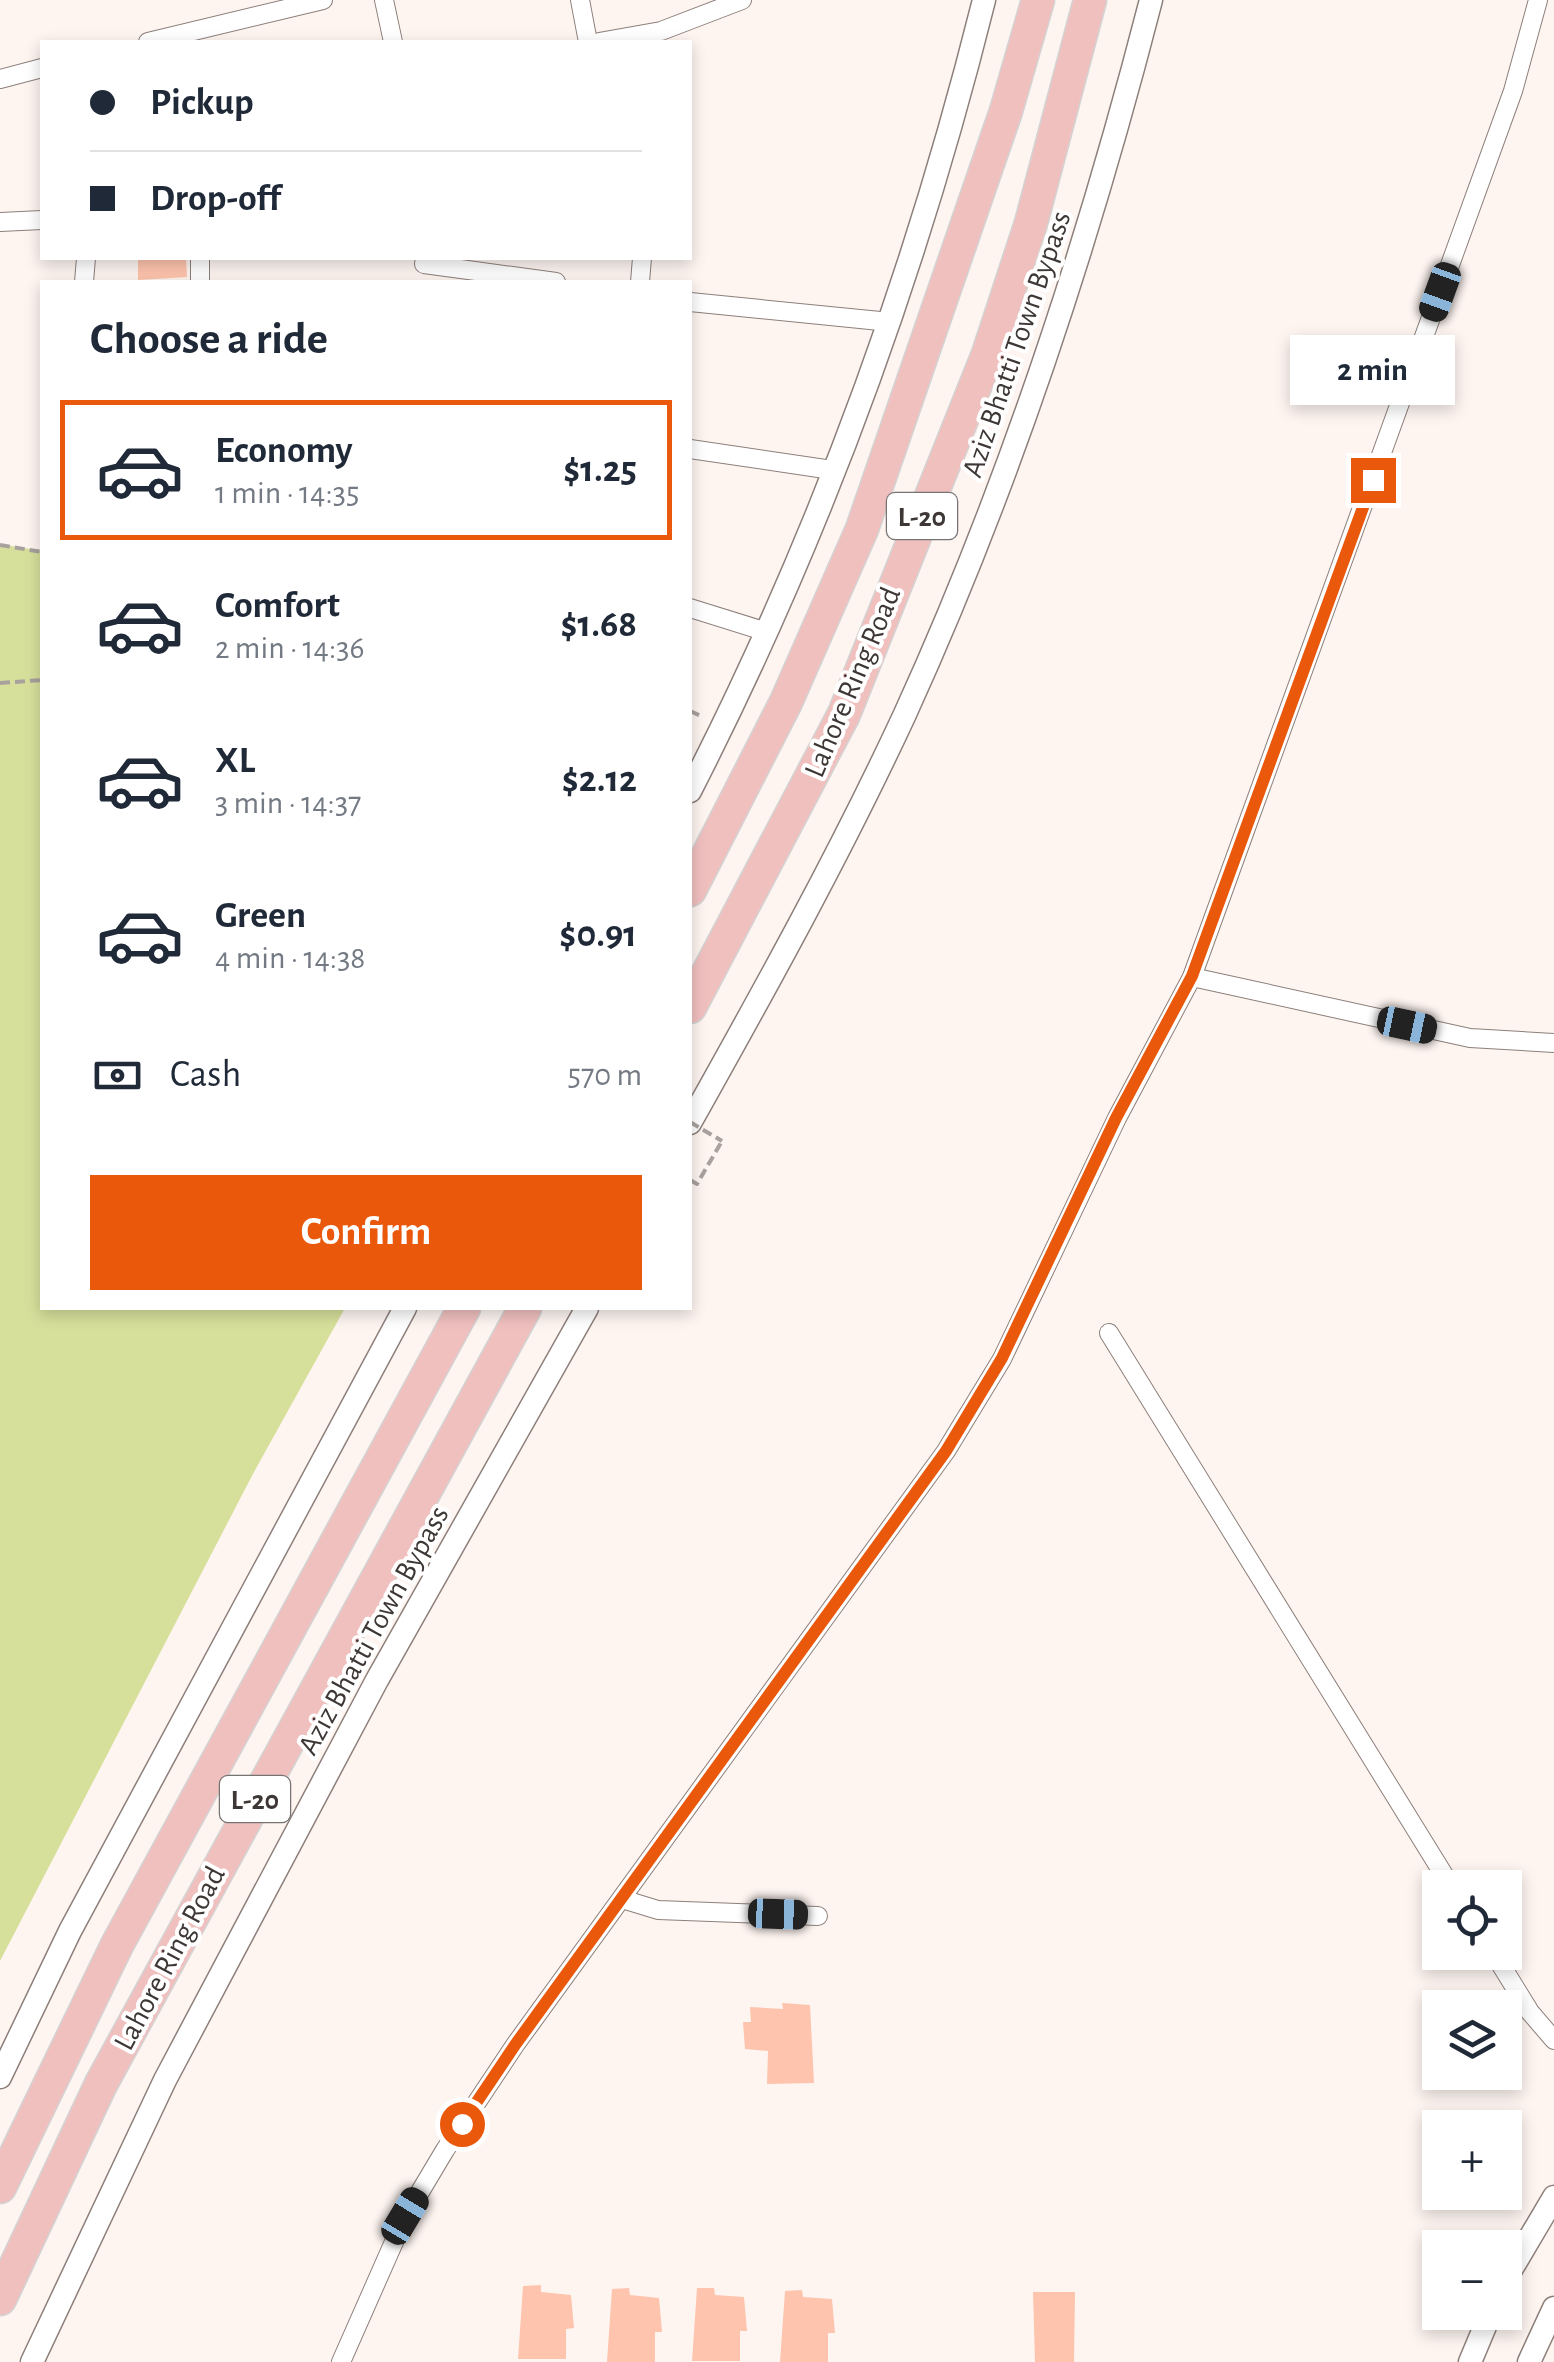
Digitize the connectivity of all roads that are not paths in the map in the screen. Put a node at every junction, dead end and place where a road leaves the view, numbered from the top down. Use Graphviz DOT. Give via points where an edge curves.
graph roads {
  1 [pos="322,0"];
  2 [pos="384,0"];
  3 [pos="580,0"];
  4 [pos="742,0"];
  5 [pos="984,0"];
  6 [pos="1038,0"];
  7 [pos="1090,0"];
  8 [pos="1151,0"];
  9 [pos="1538,0"];
  10 [pos="661,36"];
  11 [pos="156,40"];
  12 [pos="393,40"];
  13 [pos="588,40"];
  14 [pos="619,40"];
  15 [pos="40,69"];
  16 [pos="0,79"];
  17 [pos="40,220"];
  18 [pos="0,222"];
  19 [pos="425,260"];
  20 [pos="541,280"];
  21 [pos="692,302"];
  22 [pos="890,322"];
  23 [pos="692,449"];
  24 [pos="832,470"];
  25 [pos="692,609"];
  26 [pos="767,632"];
  27 [pos="692,787"];
  28 [pos="692,886"];
  29 [pos="1192,976"];
  30 [pos="692,1002"];
  31 [pos="1554,1043"];
  32 [pos="692,1119"];
  33 [pos="404,1310"];
  34 [pos="463,1310"];
  35 [pos="524,1310"];
  36 [pos="586,1310"];
  37 [pos="1110,1333"];
  38 [pos="1441,1870"];
  39 [pos="622,1899"];
  40 [pos="818,1916"];
  41 [pos="1504,1970"];
  42 [pos="1552,2042"];
  43 [pos="0,2078"];
  44 [pos="0,2187"];
  45 [pos="1554,2197"];
  46 [pos="1522,2251"];
  47 [pos="0,2299"];
  48 [pos="1554,2308"];
  49 [pos="1483,2330"];
  50 [pos="32,2362"];
  51 [pos="341,2362"];
  52 [pos="1470,2362"];
  53 [pos="1529,2362"];
  1 -- 11 [label="street"];
  2 -- 12 [label="street"];
  3 -- 13 [label="street"];
  4 -- 10 [label="street"];
  5 -- 22 [label="street" via="952,129"];
  6 -- 28 [label="highway, Lahore Ring Road / L-20" via="862,529 786,702"];
  7 -- 30 [label="highway, Lahore Ring Road / L-20" via="1030,224 981,372 844,714"];
  8 -- 32 [label="street, Aziz Bhatti Town Bypass" via="1080,261 963,578 796,934"];
  9 -- 29 [label="street" via="1507,108"];
  10 -- 14 [label="street"];
  15 -- 16 [label="street"];
  17 -- 18 [label="street"];
  19 -- 20 [label="street"];
  21 -- 22 [label="street"];
  22 -- 24 [label="street"];
  23 -- 24 [label="street"];
  24 -- 26 [label="street"];
  25 -- 26 [label="street"];
  26 -- 27 [label="street"];
  29 -- 31 [label="street" via="1470,1038"];
  29 -- 39 [label="street" via="1002,1358 946,1451"];
  33 -- 43 [label="street" via="70,1931"];
  34 -- 44 [label="highway, Lahore Ring Road / L-20" via="117,1944"];
  35 -- 47 [label="highway, Lahore Ring Road / L-20" via="101,2084"];
  36 -- 50 [label="street, Aziz Bhatti Town Bypass" via="377,1680 184,2045"];
  37 -- 38 [label="street"];
  39 -- 40 [label="street" via="658,1910"];
  39 -- 51 [label="street" via="445,2150 405,2216"];
  41 -- 42 [label="street"];
  45 -- 46 [label="street"];
  48 -- 53 [label="street"];
  49 -- 52 [label="street"];
}
